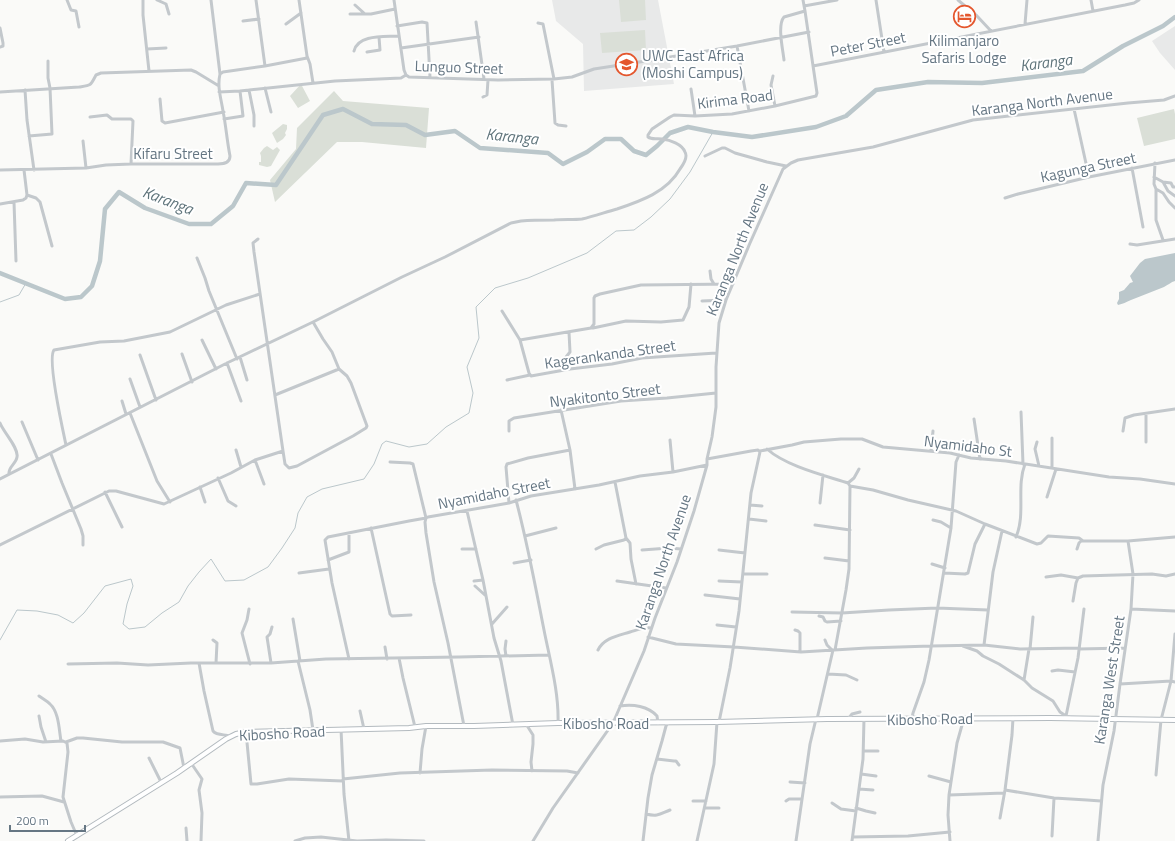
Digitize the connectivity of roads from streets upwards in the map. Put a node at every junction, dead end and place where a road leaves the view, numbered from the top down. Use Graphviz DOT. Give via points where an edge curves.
graph roads {
  1 [pos="67,0"];
  2 [pos="143,0"];
  3 [pos="157,0"];
  4 [pos="211,0"];
  5 [pos="256,0"];
  6 [pos="299,0"];
  7 [pos="394,0"];
  8 [pos="802,0"];
  9 [pos="837,0"];
  10 [pos="876,0"];
  11 [pos="958,0"];
  12 [pos="1026,0"];
  13 [pos="1091,0"];
  14 [pos="1139,0"];
  15 [pos="355,5"];
  16 [pos="804,6"];
  17 [pos="395,9"];
  18 [pos="805,11"];
  19 [pos="1093,11"];
  20 [pos="301,13"];
  21 [pos="169,14"];
  22 [pos="350,14"];
  23 [pos="365,14"];
  24 [pos="259,19"];
  25 [pos="243,21"];
  26 [pos="476,22"];
  27 [pos="538,23"];
  28 [pos="286,24"];
  29 [pos="1025,24"];
  30 [pos="397,26"];
  31 [pos="79,27"];
  32 [pos="0,28"];
  33 [pos="992,31"];
  34 [pos="808,32"];
  35 [pos="398,36"];
  36 [pos="379,37"];
  37 [pos="479,37"];
  38 [pos="781,37"];
  39 [pos="427,44"];
  40 [pos="737,46"];
  41 [pos="0,47"];
  42 [pos="166,48"];
  43 [pos="401,48"];
  44 [pos="147,49"];
  45 [pos="354,51"];
  46 [pos="367,52"];
  47 [pos="884,52"];
  48 [pos="307,56"];
  49 [pos="784,60"];
  50 [pos="48,61"];
  51 [pos="265,66"];
  52 [pos="813,66"];
  53 [pos="149,71"];
  54 [pos="220,74"];
  55 [pos="406,75"];
  56 [pos="773,76"];
  57 [pos="430,77"];
  58 [pos="486,79"];
  59 [pos="553,79"];
  60 [pos="313,83"];
  61 [pos="219,86"];
  62 [pos="50,88"];
  63 [pos="265,88"];
  64 [pos="691,89"];
  65 [pos="25,90"];
  66 [pos="249,90"];
  67 [pos="240,91"];
  68 [pos="0,92"];
  69 [pos="219,92"];
  70 [pos="484,96"];
  71 [pos="1175,96"];
  72 [pos="160,99"];
  73 [pos="775,106"];
  74 [pos="1074,109"];
  75 [pos="749,110"];
  76 [pos="224,112"];
  77 [pos="271,112"];
  78 [pos="695,116"];
  79 [pos="90,117"];
  80 [pos="224,119"];
  81 [pos="254,126"];
  82 [pos="566,126"];
  83 [pos="29,136"];
  84 [pos="83,141"];
  85 [pos="705,156"];
  86 [pos="1175,160"];
  87 [pos="1155,163"];
  88 [pos="131,164"];
  89 [pos="786,166"];
  90 [pos="86,168"];
  91 [pos="1132,168"];
  92 [pos="0,170"];
  93 [pos="24,170"];
  94 [pos="34,170"];
  95 [pos="1089,177"];
  96 [pos="1154,177"];
  97 [pos="1163,182"];
  98 [pos="1175,188"];
  99 [pos="1156,189"];
  100 [pos="27,194"];
  101 [pos="1175,196"];
  102 [pos="1005,198"];
  103 [pos="14,202"];
  104 [pos="0,204"];
  105 [pos="1175,208"];
  106 [pos="1143,226"];
  107 [pos="258,239"];
  108 [pos="1175,239"];
  109 [pos="1163,240"];
  110 [pos="1130,244"];
  111 [pos="52,246"];
  112 [pos="197,258"];
  113 [pos="16,261"];
  114 [pos="710,271"];
  115 [pos="692,284"];
  116 [pos="714,284"];
  117 [pos="733,284"];
  118 [pos="260,294"];
  119 [pos="726,300"];
  120 [pos="702,301"];
  121 [pos="217,310"];
  122 [pos="502,311"];
  123 [pos="313,322"];
  124 [pos="592,328"];
  125 [pos="569,332"];
  126 [pos="202,340"];
  127 [pos="520,340"];
  128 [pos="268,344"];
  129 [pos="716,353"];
  130 [pos="182,354"];
  131 [pos="140,355"];
  132 [pos="566,357"];
  133 [pos="239,358"];
  134 [pos="227,363"];
  135 [pos="216,369"];
  136 [pos="339,369"];
  137 [pos="530,375"];
  138 [pos="130,379"];
  139 [pos="247,380"];
  140 [pos="507,380"];
  141 [pos="192,382"];
  142 [pos="716,393"];
  143 [pos="275,395"];
  144 [pos="156,400"];
  145 [pos="122,401"];
  146 [pos="242,401"];
  147 [pos="140,407"];
  148 [pos="1175,409"];
  149 [pos="561,410"];
  150 [pos="1021,412"];
  151 [pos="128,414"];
  152 [pos="1146,414"];
  153 [pos="974,418"];
  154 [pos="22,422"];
  155 [pos="0,423"];
  156 [pos="510,431"];
  157 [pos="933,431"];
  158 [pos="1123,431"];
  159 [pos="1052,438"];
  160 [pos="670,440"];
  161 [pos="1037,442"];
  162 [pos="1146,442"];
  163 [pos="66,445"];
  164 [pos="767,449"];
  165 [pos="236,450"];
  166 [pos="570,450"];
  167 [pos="283,451"];
  168 [pos="760,451"];
  169 [pos="931,451"];
  170 [pos="51,454"];
  171 [pos="959,455"];
  172 [pos="707,459"];
  173 [pos="980,459"];
  174 [pos="38,460"];
  175 [pos="256,460"];
  176 [pos="390,462"];
  177 [pos="1024,464"];
  178 [pos="707,465"];
  179 [pos="1039,466"];
  180 [pos="241,467"];
  181 [pos="1054,468"];
  182 [pos="859,469"];
  183 [pos="673,472"];
  184 [pos="9,474"];
  185 [pos="823,475"];
  186 [pos="218,478"];
  187 [pos="0,479"];
  188 [pos="615,482"];
  189 [pos="264,484"];
  190 [pos="849,484"];
  191 [pos="1175,484"];
  192 [pos="200,487"];
  193 [pos="575,489"];
  194 [pos="105,492"];
  195 [pos="1047,497"];
  196 [pos="516,500"];
  197 [pos="170,502"];
  198 [pos="205,502"];
  199 [pos="509,503"];
  200 [pos="820,503"];
  201 [pos="750,505"];
  202 [pos="236,506"];
  203 [pos="762,506"];
  204 [pos="73,509"];
  205 [pos="467,511"];
  206 [pos="952,511"];
  207 [pos="426,518"];
  208 [pos="749,519"];
  209 [pos="933,520"];
  210 [pos="766,521"];
  211 [pos="985,524"];
  212 [pos="815,525"];
  213 [pos="122,527"];
  214 [pos="371,528"];
  215 [pos="556,528"];
  216 [pos="951,528"];
  217 [pos="850,530"];
  218 [pos="1002,531"];
  219 [pos="349,533"];
  220 [pos="525,536"];
  221 [pos="1016,537"];
  222 [pos="626,538"];
  223 [pos="1175,538"];
  224 [pos="1083,541"];
  225 [pos="1128,541"];
  226 [pos="0,545"];
  227 [pos="83,545"];
  228 [pos="462,549"];
  229 [pos="476,549"];
  230 [pos="596,549"];
  231 [pos="681,549"];
  232 [pos="642,550"];
  233 [pos="719,550"];
  234 [pos="1077,550"];
  235 [pos="745,553"];
  236 [pos="825,558"];
  237 [pos="328,560"];
  238 [pos="530,560"];
  239 [pos="849,561"];
  240 [pos="514,563"];
  241 [pos="932,564"];
  242 [pos="945,568"];
  243 [pos="329,569"];
  244 [pos="299,573"];
  245 [pos="944,573"];
  246 [pos="743,574"];
  247 [pos="767,574"];
  248 [pos="1133,574"];
  249 [pos="1175,574"];
  250 [pos="1046,577"];
  251 [pos="1078,578"];
  252 [pos="483,580"];
  253 [pos="474,581"];
  254 [pos="617,581"];
  255 [pos="719,581"];
  256 [pos="742,582"];
  257 [pos="636,584"];
  258 [pos="474,586"];
  259 [pos="666,588"];
  260 [pos="706,595"];
  261 [pos="486,596"];
  262 [pos="740,599"];
  263 [pos="1073,601"];
  264 [pos="507,607"];
  265 [pos="937,608"];
  266 [pos="248,609"];
  267 [pos="1084,609"];
  268 [pos="1131,609"];
  269 [pos="988,610"];
  270 [pos="1175,611"];
  271 [pos="792,612"];
  272 [pos="842,613"];
  273 [pos="411,615"];
  274 [pos="819,616"];
  275 [pos="1033,617"];
  276 [pos="293,619"];
  277 [pos="840,620"];
  278 [pos="492,624"];
  279 [pos="717,625"];
  280 [pos="272,627"];
  281 [pos="736,627"];
  282 [pos="651,628"];
  283 [pos="795,630"];
  284 [pos="1175,634"];
  285 [pos="648,637"];
  286 [pos="213,640"];
  287 [pos="825,640"];
  288 [pos="506,641"];
  289 [pos="984,645"];
  290 [pos="1174,645"];
  291 [pos="931,646"];
  292 [pos="963,646"];
  293 [pos="385,647"];
  294 [pos="734,647"];
  295 [pos="1079,648"];
  296 [pos="1125,648"];
  297 [pos="1029,649"];
  298 [pos="598,650"];
  299 [pos="833,650"];
  300 [pos="800,652"];
  301 [pos="549,655"];
  302 [pos="499,656"];
  303 [pos="506,656"];
  304 [pos="399,658"];
  305 [pos="450,658"];
  306 [pos="349,659"];
  307 [pos="387,659"];
  308 [pos="299,661"];
  309 [pos="199,663"];
  310 [pos="216,663"];
  311 [pos="271,663"];
  312 [pos="68,664"];
  313 [pos="250,664"];
  314 [pos="1052,671"];
  315 [pos="1075,672"];
  316 [pos="828,674"];
  317 [pos="857,680"];
  318 [pos="1024,680"];
  319 [pos="1173,682"];
  320 [pos="1120,684"];
  321 [pos="39,696"];
  322 [pos="620,706"];
  323 [pos="360,711"];
  324 [pos="860,712"];
  325 [pos="39,716"];
  326 [pos="1066,716"];
  327 [pos="912,718"];
  328 [pos="964,718"];
  329 [pos="1013,718"];
  330 [pos="1086,718"];
  331 [pos="816,719"];
  332 [pos="848,719"];
  333 [pos="864,719"];
  334 [pos="1116,719"];
  335 [pos="1161,720"];
  336 [pos="1175,720"];
  337 [pos="718,722"];
  338 [pos="558,723"];
  339 [pos="613,723"];
  340 [pos="658,723"];
  341 [pos="668,723"];
  342 [pos="526,724"];
  343 [pos="513,725"];
  344 [pos="426,726"];
  345 [pos="464,726"];
  346 [pos="415,727"];
  347 [pos="364,729"];
  348 [pos="313,730"];
  349 [pos="341,730"];
  350 [pos="246,732"];
  351 [pos="230,736"];
  352 [pos="0,741"];
  353 [pos="61,741"];
  354 [pos="46,742"];
  355 [pos="66,742"];
  356 [pos="864,751"];
  357 [pos="878,751"];
  358 [pos="149,758"];
  359 [pos="657,759"];
  360 [pos="191,763"];
  361 [pos="679,765"];
  362 [pos="184,768"];
  363 [pos="532,771"];
  364 [pos="420,773"];
  365 [pos="578,773"];
  366 [pos="861,774"];
  367 [pos="1156,775"];
  368 [pos="876,776"];
  369 [pos="929,776"];
  370 [pos="343,780"];
  371 [pos="161,782"];
  372 [pos="790,782"];
  373 [pos="950,782"];
  374 [pos="805,783"];
  375 [pos="859,789"];
  376 [pos="873,790"];
  377 [pos="1005,792"];
  378 [pos="949,795"];
  379 [pos="0,797"];
  380 [pos="1054,798"];
  381 [pos="802,799"];
  382 [pos="693,801"];
  383 [pos="706,801"];
  384 [pos="786,801"];
  385 [pos="1101,801"];
  386 [pos="64,802"];
  387 [pos="832,803"];
  388 [pos="705,808"];
  389 [pos="719,808"];
  390 [pos="856,809"];
  391 [pos="670,810"];
  392 [pos="875,813"];
  393 [pos="646,814"];
  394 [pos="1000,818"];
  395 [pos="186,828"];
  396 [pos="950,832"];
  397 [pos="77,836"];
  398 [pos="1052,836"];
  399 [pos="853,837"];
  400 [pos="68,841"];
  401 [pos="187,841"];
  402 [pos="201,841"];
  403 [pos="295,841"];
  404 [pos="349,841"];
  405 [pos="396,841"];
  406 [pos="424,841"];
  407 [pos="533,841"];
  408 [pos="643,841"];
  409 [pos="697,841"];
  410 [pos="796,841"];
  411 [pos="852,841"];
  412 [pos="950,841"];
  413 [pos="1098,841"];
  1 -- 31 [label="street" via="70,9 76,12"];
  2 -- 44 [label="street"];
  3 -- 21 [label="street" via="166,4"];
  4 -- 54 [label="street, Kifaru Street"];
  5 -- 24 [label="street"];
  6 -- 20 [label="street"];
  7 -- 17 [label="street, Lunguo Street"];
  8 -- 16 [label="street"];
  9 -- 16 [label="street"];
  10 -- 47 [label="street"];
  11 -- 33 [label="street"];
  12 -- 29 [label="street"];
  13 -- 19 [label="street"];
  14 -- 19 [label="street, Peter Street"];
  15 -- 23 [label="street"];
  16 -- 18 [label="street"];
  17 -- 23 [label="street"];
  17 -- 30 [label="street, Lunguo Street"];
  18 -- 34 [label="street"];
  18 -- 38 [label="street" via="783,18"];
  19 -- 29 [label="street, Peter Street"];
  20 -- 28 [label="street"];
  20 -- 48 [label="street"];
  22 -- 23 [label="street"];
  24 -- 25 [label="street"];
  24 -- 51 [label="street"];
  26 -- 37 [label="street"];
  27 -- 59 [label="street" via="543,24"];
  29 -- 33 [label="street, Peter Street"];
  30 -- 35 [label="street, Lunguo Street"];
  30 -- 39 [label="street" via="427,23"];
  32 -- 41 [label="street" via="3,43"];
  33 -- 47 [label="street, Peter Street"];
  34 -- 38 [label="street, Lunguo Street"];
  34 -- 52 [label="street"];
  35 -- 36 [label="street"];
  35 -- 43 [label="street, Lunguo Street"];
  36 -- 45 [label="street" via="365,40"];
  36 -- 46 [label="street" via="380,50"];
  37 -- 39 [label="street"];
  37 -- 58 [label="street"];
  38 -- 40 [label="street, Lunguo Street"];
  38 -- 49 [label="street"];
  39 -- 43 [label="street"];
  39 -- 57 [label="street"];
  40 -- 59 [label="street, Lunguo Street" via="594,68 576,76"];
  40 -- 75 [label="street"];
  42 -- 44 [label="street"];
  43 -- 55 [label="street, Lunguo Street"];
  44 -- 53 [label="street"];
  47 -- 52 [label="street, Peter Street"];
  48 -- 51 [label="street"];
  48 -- 60 [label="street"];
  50 -- 62 [label="street"];
  51 -- 54 [label="street"];
  52 -- 73 [label="street, Kirima Road" via="816,96"];
  53 -- 61 [label="street" via="193,70"];
  53 -- 62 [label="street" via="101,72 96,74 89,85"];
  54 -- 61 [label="street, Kifaru Street"];
  55 -- 57 [label="street, Lunguo Street"];
  55 -- 60 [label="street" via="401,78"];
  56 -- 73 [label="street" via="771,82"];
  57 -- 58 [label="street, Lunguo Street"];
  58 -- 59 [label="street, Lunguo Street"];
  58 -- 70 [label="street" via="487,94"];
  59 -- 82 [label="street" via="554,122"];
  60 -- 63 [label="street"];
  61 -- 69 [label="street, Kifaru Street"];
  62 -- 65 [label="street"];
  62 -- 83 [label="street" via="52,134"];
  63 -- 66 [label="street"];
  63 -- 77 [label="street"];
  64 -- 78 [label="street"];
  65 -- 68 [label="street"];
  65 -- 83 [label="street"];
  66 -- 67 [label="street"];
  66 -- 81 [label="street"];
  67 -- 69 [label="street"];
  67 -- 80 [label="street" via="243,116"];
  69 -- 76 [label="street, Kifaru Street"];
  71 -- 74 [label="street, Karanga North Avenue" via="1164,100"];
  72 -- 76 [label="street" via="162,121 165,124"];
  73 -- 75 [label="street, Kirima Road"];
  74 -- 89 [label="street, Karanga North Avenue" via="973,120 873,147 798,160"];
  74 -- 95 [label="street"];
  75 -- 78 [label="street, Kirima Road"];
  76 -- 80 [label="street, Kifaru Street"];
  78 -- 123 [label="street, Kirima Road" via="670,117 652,129 648,135 650,138 668,140 676,144 685,152 685,158 676,176 647,198 581,219 516,221"];
  79 -- 88 [label="street" via="107,115 112,119 133,121"];
  80 -- 88 [label="street, Kifaru Street" via="230,156 228,162"];
  83 -- 94 [label="street"];
  84 -- 90 [label="street"];
  85 -- 89 [label="street" via="726,148 735,153"];
  86 -- 87 [label="street, Kagunga Street"];
  87 -- 91 [label="street, Kagunga Street"];
  87 -- 96 [label="street"];
  88 -- 90 [label="street, Kifaru Street"];
  89 -- 117 [label="street, Karanga North Avenue" via="781,172"];
  90 -- 94 [label="street, Kifaru Street"];
  91 -- 95 [label="street, Kagunga Street"];
  91 -- 106 [label="street"];
  92 -- 93 [label="street, Kifaru Street"];
  93 -- 94 [label="street, Kifaru Street"];
  93 -- 100 [label="street"];
  95 -- 102 [label="street, Kagunga Street"];
  96 -- 97 [label="street"];
  96 -- 99 [label="street"];
  97 -- 98 [label="street" via="1171,183"];
  97 -- 101 [label="street" via="1168,191"];
  99 -- 105 [label="street" via="1163,193"];
  99 -- 109 [label="street" via="1156,220"];
  100 -- 103 [label="street" via="26,199"];
  100 -- 111 [label="street" via="40,202"];
  103 -- 104 [label="street"];
  103 -- 113 [label="street"];
  107 -- 118 [label="street" via="253,244"];
  108 -- 109 [label="street"];
  109 -- 110 [label="street"];
  112 -- 121 [label="street"];
  114 -- 116 [label="street"];
  115 -- 116 [label="street"];
  115 -- 124 [label="street" via="689,307 683,320 626,321"];
  115 -- 124 [label="street" via="641,285 597,295 594,298"];
  116 -- 117 [label="street"];
  117 -- 119 [label="street, Karanga North Avenue"];
  118 -- 121 [label="street"];
  118 -- 128 [label="street"];
  119 -- 120 [label="street"];
  119 -- 129 [label="street, Karanga North Avenue" via="719,323"];
  121 -- 133 [label="street"];
  121 -- 163 [label="street" via="166,333 54,350 54,373"];
  122 -- 127 [label="street, Kagerankanda Street"];
  123 -- 128 [label="street"];
  123 -- 136 [label="street"];
  124 -- 125 [label="street"];
  125 -- 127 [label="street"];
  125 -- 132 [label="street" via="570,350"];
  126 -- 135 [label="street"];
  127 -- 137 [label="street, Kagerankanda Street"];
  128 -- 133 [label="street"];
  128 -- 143 [label="street"];
  129 -- 137 [label="street, Kagerankanda Street" via="642,358"];
  129 -- 142 [label="street, Karanga North Avenue"];
  130 -- 141 [label="street"];
  131 -- 144 [label="street"];
  133 -- 134 [label="street"];
  133 -- 139 [label="street"];
  134 -- 135 [label="street"];
  134 -- 146 [label="street"];
  135 -- 141 [label="street"];
  136 -- 143 [label="street"];
  136 -- 167 [label="street" via="352,383 367,427 294,467 286,466"];
  137 -- 140 [label="street"];
  138 -- 147 [label="street"];
  141 -- 144 [label="street"];
  142 -- 149 [label="street, Nyakitonto Street" via="621,401"];
  142 -- 172 [label="street, Karanga North Avenue" via="715,420"];
  143 -- 167 [label="street"];
  144 -- 147 [label="street"];
  145 -- 151 [label="street"];
  147 -- 151 [label="street"];
  148 -- 152 [label="street"];
  149 -- 156 [label="street, Nyakitonto Street" via="510,420"];
  149 -- 166 [label="street"];
  150 -- 177 [label="street"];
  151 -- 163 [label="street"];
  151 -- 197 [label="street" via="157,481"];
  152 -- 158 [label="street" via="1125,418"];
  152 -- 162 [label="street"];
  153 -- 173 [label="street"];
  154 -- 174 [label="street"];
  155 -- 184 [label="street" via="17,454"];
  157 -- 169 [label="street"];
  159 -- 181 [label="street"];
  160 -- 183 [label="street"];
  161 -- 179 [label="street" via="1035,449"];
  163 -- 170 [label="street"];
  164 -- 168 [label="street, Nyamidaho St"];
  164 -- 169 [label="street, Nyamidaho St" via="803,442 865,439 883,447"];
  164 -- 185 [label="street" via="788,462"];
  165 -- 180 [label="street"];
  166 -- 193 [label="street"];
  166 -- 199 [label="street" via="507,464"];
  167 -- 175 [label="street"];
  168 -- 172 [label="street, Nyamidaho St"];
  168 -- 201 [label="street"];
  169 -- 171 [label="street, Nyamidaho St"];
  170 -- 174 [label="street"];
  170 -- 204 [label="street"];
  171 -- 173 [label="street, Nyamidaho St"];
  171 -- 206 [label="street" via="956,462"];
  172 -- 178 [label="street, Karanga North Avenue"];
  173 -- 177 [label="street, Nyamidaho St"];
  174 -- 184 [label="street"];
  175 -- 180 [label="street"];
  175 -- 189 [label="street"];
  176 -- 207 [label="street" via="413,464"];
  177 -- 179 [label="street, Nyamidaho St"];
  177 -- 221 [label="street" via="1019,528"];
  178 -- 183 [label="street, Nyamidaho Street"];
  178 -- 231 [label="street, Karanga North Avenue"];
  179 -- 181 [label="street, Nyamidaho St"];
  180 -- 186 [label="street"];
  181 -- 191 [label="street, Nyamidaho St" via="1108,478"];
  181 -- 195 [label="street"];
  182 -- 190 [label="street"];
  183 -- 188 [label="street, Nyamidaho Street" via="649,474"];
  184 -- 187 [label="street"];
  185 -- 190 [label="street"];
  185 -- 200 [label="street"];
  186 -- 192 [label="street"];
  186 -- 202 [label="street" via="228,501"];
  188 -- 193 [label="street, Nyamidaho Street"];
  188 -- 222 [label="street"];
  190 -- 206 [label="street"];
  190 -- 217 [label="street"];
  192 -- 197 [label="street"];
  192 -- 198 [label="street"];
  193 -- 196 [label="street, Nyamidaho Street"];
  194 -- 197 [label="street" via="116,491 163,504"];
  194 -- 204 [label="street"];
  194 -- 213 [label="street"];
  196 -- 199 [label="street, Nyamidaho Street"];
  196 -- 220 [label="street"];
  199 -- 205 [label="street, Nyamidaho Street"];
  201 -- 203 [label="street"];
  201 -- 208 [label="street"];
  204 -- 226 [label="street"];
  204 -- 227 [label="street" via="83,536"];
  205 -- 207 [label="street, Nyamidaho Street"];
  205 -- 229 [label="street"];
  206 -- 211 [label="street"];
  206 -- 216 [label="street"];
  207 -- 214 [label="street"];
  207 -- 305 [label="street, Nyamidaho Street" via="434,582"];
  208 -- 210 [label="street"];
  208 -- 235 [label="street"];
  209 -- 216 [label="street"];
  211 -- 218 [label="street"];
  211 -- 245 [label="street" via="975,544 968,573"];
  212 -- 217 [label="street"];
  214 -- 219 [label="street"];
  214 -- 273 [label="street" via="390,614"];
  215 -- 220 [label="street"];
  216 -- 242 [label="street"];
  217 -- 239 [label="street"];
  218 -- 221 [label="street"];
  218 -- 269 [label="street"];
  219 -- 237 [label="street" via="348,552"];
  219 -- 237 [label="street" via="325,539"];
  220 -- 238 [label="street"];
  221 -- 224 [label="street" via="1037,544 1048,536 1079,538"];
  222 -- 230 [label="street"];
  222 -- 257 [label="street" via="630,543"];
  223 -- 225 [label="street"];
  224 -- 225 [label="street"];
  224 -- 234 [label="street" via="1079,543"];
  225 -- 248 [label="street, Karanga West Street"];
  228 -- 229 [label="street"];
  229 -- 252 [label="street"];
  231 -- 232 [label="street"];
  231 -- 259 [label="street, Karanga North Avenue"];
  233 -- 235 [label="street"];
  235 -- 246 [label="street"];
  236 -- 239 [label="street"];
  237 -- 243 [label="street"];
  238 -- 240 [label="street"];
  238 -- 301 [label="street"];
  239 -- 272 [label="street"];
  241 -- 242 [label="street"];
  242 -- 245 [label="street"];
  243 -- 244 [label="street"];
  243 -- 306 [label="street"];
  245 -- 265 [label="street"];
  246 -- 247 [label="street"];
  246 -- 256 [label="street"];
  248 -- 249 [label="street"];
  248 -- 251 [label="street" via="1090,575"];
  248 -- 268 [label="street, Karanga West Street"];
  250 -- 251 [label="street" via="1061,575"];
  251 -- 263 [label="street"];
  252 -- 253 [label="street"];
  252 -- 261 [label="street"];
  254 -- 257 [label="street"];
  255 -- 256 [label="street"];
  256 -- 262 [label="street"];
  257 -- 259 [label="street"];
  258 -- 261 [label="street"];
  259 -- 282 [label="street, Karanga North Avenue"];
  260 -- 262 [label="street"];
  261 -- 278 [label="street"];
  262 -- 281 [label="street"];
  264 -- 278 [label="street"];
  265 -- 269 [label="street"];
  265 -- 272 [label="street"];
  265 -- 291 [label="street"];
  266 -- 313 [label="street" via="242,633"];
  267 -- 295 [label="street"];
  268 -- 270 [label="street"];
  268 -- 296 [label="street, Karanga West Street"];
  269 -- 289 [label="street"];
  271 -- 272 [label="street"];
  272 -- 277 [label="street"];
  274 -- 277 [label="street" via="827,622"];
  275 -- 297 [label="street"];
  276 -- 308 [label="street"];
  277 -- 299 [label="street"];
  278 -- 302 [label="street"];
  279 -- 281 [label="street"];
  280 -- 311 [label="street" via="267,637"];
  281 -- 294 [label="street"];
  282 -- 285 [label="street, Karanga North Avenue"];
  282 -- 298 [label="street" via="642,628 616,636 604,642"];
  283 -- 300 [label="street" via="800,635"];
  284 -- 290 [label="street"];
  285 -- 294 [label="street" via="676,644"];
  285 -- 322 [label="street, Karanga North Avenue"];
  286 -- 310 [label="street" via="217,643"];
  287 -- 299 [label="street"];
  288 -- 303 [label="street"];
  289 -- 292 [label="street"];
  289 -- 297 [label="street"];
  290 -- 319 [label="street"];
  291 -- 292 [label="street"];
  291 -- 299 [label="street"];
  291 -- 327 [label="street" via="924,682"];
  292 -- 318 [label="street" via="977,651"];
  293 -- 307 [label="street"];
  294 -- 300 [label="street"];
  294 -- 337 [label="street"];
  295 -- 296 [label="street"];
  295 -- 297 [label="street"];
  295 -- 315 [label="street"];
  296 -- 320 [label="street, Karanga West Street"];
  297 -- 318 [label="street"];
  299 -- 300 [label="street"];
  299 -- 316 [label="street"];
  301 -- 303 [label="street"];
  301 -- 338 [label="street" via="558,702"];
  302 -- 303 [label="street"];
  302 -- 305 [label="street"];
  302 -- 343 [label="street"];
  304 -- 305 [label="street"];
  304 -- 307 [label="street"];
  304 -- 346 [label="street"];
  305 -- 345 [label="street, Nyamidaho Street"];
  306 -- 307 [label="street"];
  306 -- 308 [label="street"];
  308 -- 311 [label="street"];
  308 -- 348 [label="street"];
  309 -- 310 [label="street"];
  309 -- 312 [label="street"];
  309 -- 351 [label="street" via="214,731"];
  310 -- 313 [label="street"];
  311 -- 313 [label="street"];
  314 -- 315 [label="street"];
  315 -- 326 [label="street"];
  316 -- 317 [label="street" via="846,675"];
  316 -- 331 [label="street"];
  318 -- 326 [label="street" via="1053,701"];
  319 -- 320 [label="street"];
  319 -- 335 [label="street"];
  320 -- 334 [label="street, Karanga West Street"];
  321 -- 353 [label="street" via="54,708"];
  322 -- 339 [label="street, Karanga North Avenue"];
  322 -- 340 [label="street" via="632,704 650,710 658,716"];
  323 -- 347 [label="street"];
  324 -- 332 [label="street" via="852,714"];
  325 -- 354 [label="street"];
  326 -- 330 [label="street"];
  327 -- 328 [label="street, Kibosho Road"];
  327 -- 333 [label="street, Kibosho Road"];
  328 -- 329 [label="street, Kibosho Road"];
  328 -- 373 [label="street"];
  329 -- 330 [label="street, Kibosho Road"];
  329 -- 377 [label="street"];
  330 -- 334 [label="street, Kibosho Road"];
  331 -- 332 [label="street, Kibosho Road"];
  331 -- 337 [label="street, Kibosho Road"];
  331 -- 374 [label="street"];
  332 -- 333 [label="street, Kibosho Road"];
  333 -- 356 [label="street"];
  334 -- 335 [label="street, Kibosho Road"];
  334 -- 385 [label="street, Karanga West Street"];
  335 -- 336 [label="street, Kibosho Road"];
  335 -- 367 [label="street"];
  337 -- 341 [label="street, Kibosho Road"];
  337 -- 383 [label="street" via="714,764"];
  338 -- 339 [label="street, Kibosho Road"];
  338 -- 342 [label="street, Kibosho Road"];
  339 -- 340 [label="street, Kibosho Road"];
  339 -- 365 [label="street, Karanga North Avenue"];
  340 -- 341 [label="street, Kibosho Road"];
  341 -- 359 [label="street"];
  342 -- 343 [label="street, Kibosho Road"];
  342 -- 363 [label="street" via="533,735"];
  343 -- 345 [label="street, Kibosho Road"];
  344 -- 345 [label="street, Kibosho Road"];
  344 -- 346 [label="street, Kibosho Road"];
  344 -- 364 [label="street"];
  346 -- 347 [label="street, Kibosho Road"];
  347 -- 349 [label="street, Kibosho Road"];
  348 -- 349 [label="street, Kibosho Road"];
  348 -- 350 [label="street, Kibosho Road"];
  349 -- 370 [label="street"];
  350 -- 351 [label="street, Kibosho Road"];
  350 -- 370 [label="street" via="250,784 289,779"];
  351 -- 360 [label="street, Kibosho Road"];
  352 -- 354 [label="street" via="25,739"];
  353 -- 354 [label="street"];
  353 -- 355 [label="street"];
  355 -- 362 [label="street" via="83,738 122,742 163,742 180,748"];
  355 -- 386 [label="street" via="68,752"];
  356 -- 357 [label="street"];
  356 -- 366 [label="street"];
  358 -- 371 [label="street"];
  359 -- 361 [label="street" via="674,760"];
  359 -- 393 [label="street"];
  360 -- 362 [label="street, Kibosho Road"];
  360 -- 402 [label="street" via="202,779 199,790 202,813"];
  362 -- 371 [label="street, Kibosho Road"];
  363 -- 364 [label="street"];
  363 -- 365 [label="street"];
  364 -- 370 [label="street"];
  365 -- 407 [label="street, Karanga North Avenue"];
  366 -- 368 [label="street"];
  366 -- 375 [label="street"];
  369 -- 373 [label="street"];
  370 -- 404 [label="street"];
  371 -- 397 [label="street, Kibosho Road"];
  372 -- 374 [label="street"];
  373 -- 378 [label="street"];
  374 -- 381 [label="street"];
  375 -- 376 [label="street"];
  375 -- 390 [label="street"];
  377 -- 378 [label="street"];
  377 -- 380 [label="street"];
  377 -- 394 [label="street"];
  378 -- 396 [label="street"];
  379 -- 386 [label="street" via="42,796"];
  380 -- 385 [label="street"];
  380 -- 398 [label="street"];
  381 -- 384 [label="street"];
  381 -- 410 [label="street"];
  382 -- 383 [label="street"];
  383 -- 388 [label="street"];
  385 -- 413 [label="street, Karanga West Street"];
  386 -- 397 [label="street"];
  387 -- 390 [label="street" via="842,810"];
  388 -- 389 [label="street"];
  388 -- 409 [label="street"];
  390 -- 392 [label="street"];
  390 -- 399 [label="street"];
  391 -- 393 [label="street" via="654,816"];
  393 -- 408 [label="street"];
  395 -- 401 [label="street"];
  396 -- 399 [label="street"];
  396 -- 412 [label="street"];
  397 -- 400 [label="street, Kibosho Road"];
  399 -- 411 [label="street"];
  403 -- 404 [label="street" via="321,837"];
  404 -- 405 [label="street"];
  405 -- 406 [label="street"];
}
